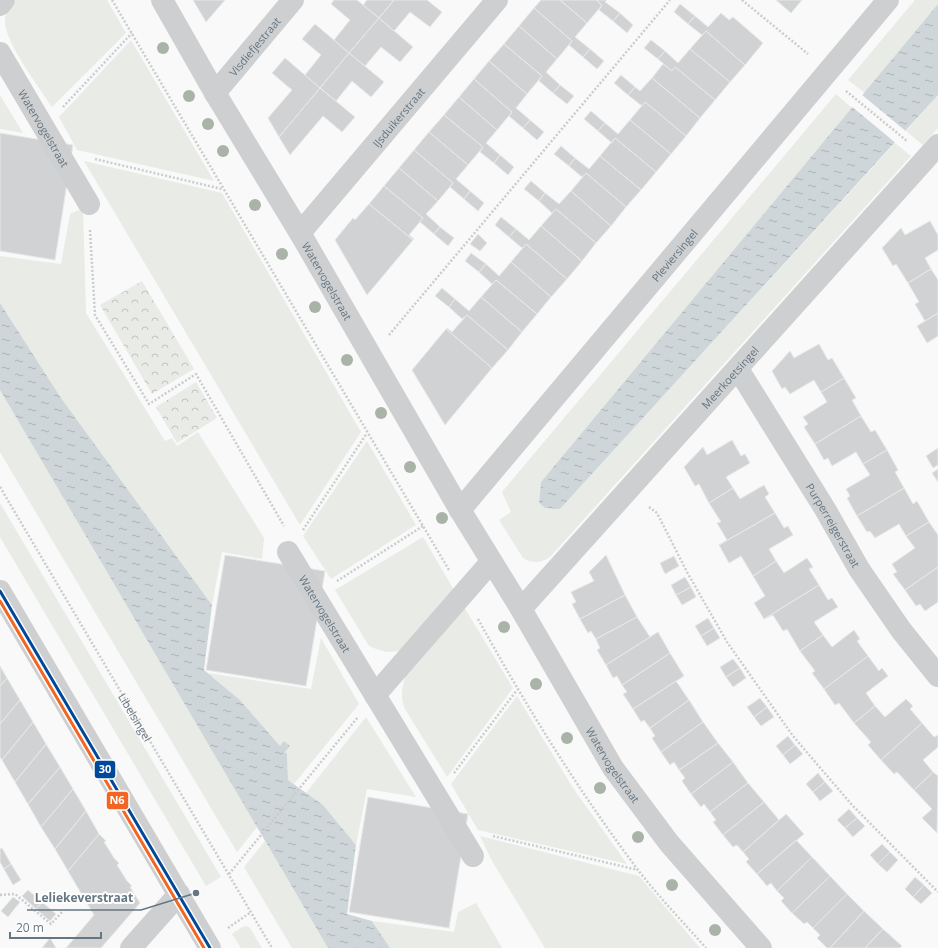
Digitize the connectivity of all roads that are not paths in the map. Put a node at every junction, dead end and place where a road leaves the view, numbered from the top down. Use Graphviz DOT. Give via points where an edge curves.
graph roads {
  1 [pos="4,0"];
  2 [pos="162,0"];
  3 [pos="293,0"];
  4 [pos="497,0"];
  5 [pos="888,0"];
  6 [pos="0,5"];
  7 [pos="0,53"];
  8 [pos="215,93"];
  9 [pos="938,145"];
  10 [pos="89,204"];
  11 [pos="300,233"];
  12 [pos="738,369"];
  13 [pos="460,510"];
  14 [pos="288,552"];
  15 [pos="491,562"];
  16 [pos="0,591"];
  17 [pos="521,609"];
  18 [pos="938,676"];
  19 [pos="376,695"];
  20 [pos="473,856"];
  21 [pos="179,894"];
  22 [pos="206,946"];
  23 [pos="131,948"];
  24 [pos="761,948"];
  1 -- 6 [label="street"];
  2 -- 8 [label="street, Watervogelstraat"];
  3 -- 8 [label="street, Visdiefjestraat"];
  4 -- 11 [label="street, IJsduikerstraat"];
  5 -- 13 [label="street, Pleviersingel"];
  7 -- 10 [label="street, Watervogelstraat"];
  8 -- 11 [label="street, Watervogelstraat"];
  9 -- 12 [label="street, Meerkoetsingel"];
  11 -- 13 [label="street, Watervogelstraat"];
  12 -- 17 [label="street, Meerkoetsingel"];
  12 -- 18 [label="street, Purperreigerstraat" via="859,569 901,630"];
  13 -- 15 [label="street, Watervogelstraat"];
  14 -- 19 [label="street, Watervogelstraat"];
  15 -- 17 [label="street, Watervogelstraat"];
  15 -- 19 [label="street"];
  16 -- 21 [label="street"];
  17 -- 24 [label="street, Watervogelstraat" via="613,768 669,843"];
  19 -- 20 [label="street, Watervogelstraat"];
  21 -- 22 [label="street"];
  21 -- 23 [label="street"];
}
